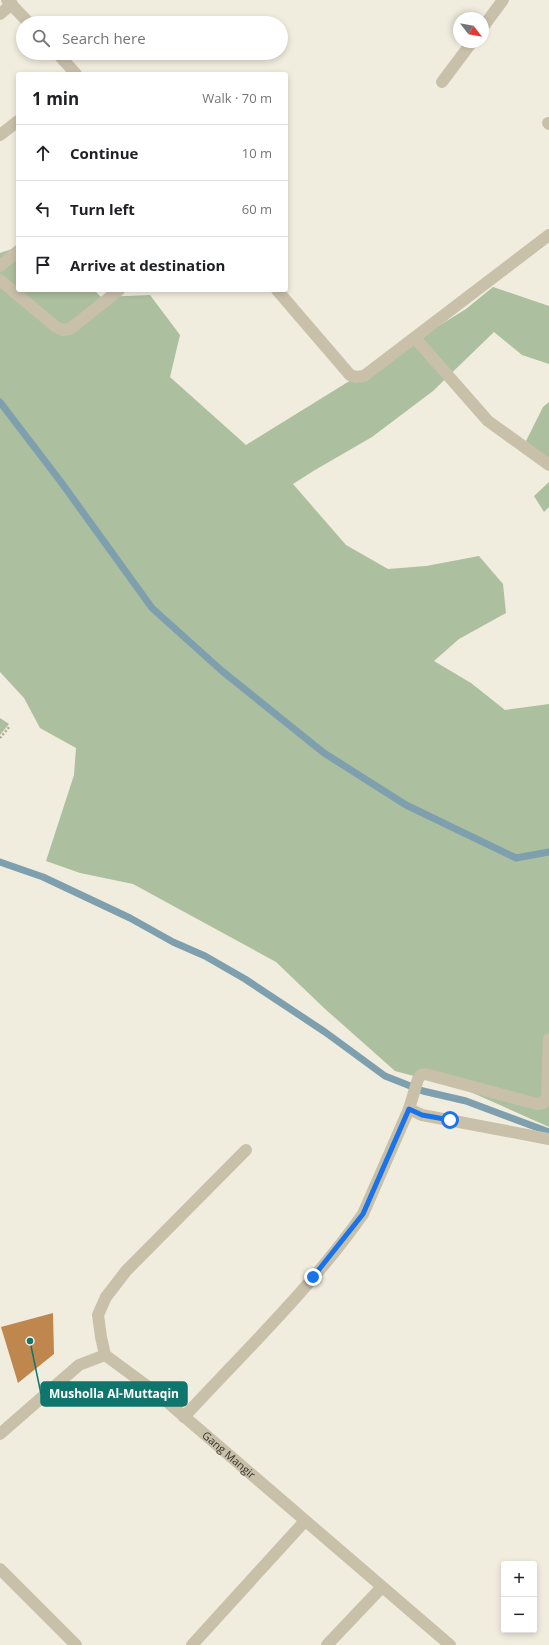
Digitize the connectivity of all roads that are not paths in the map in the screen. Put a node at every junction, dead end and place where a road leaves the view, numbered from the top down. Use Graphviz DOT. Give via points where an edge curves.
graph roads {
  1 [pos="503,0"];
  2 [pos="9,2"];
  3 [pos="0,14"];
  4 [pos="22,16"];
  5 [pos="489,19"];
  6 [pos="468,48"];
  7 [pos="63,60"];
  8 [pos="74,72"];
  9 [pos="442,82"];
  10 [pos="16,123"];
  11 [pos="0,135"];
  12 [pos="549,235"];
  13 [pos="16,253"];
  14 [pos="0,266"];
  15 [pos="0,280"];
  16 [pos="116,292"];
  17 [pos="279,292"];
  18 [pos="415,338"];
  19 [pos="549,465"];
  20 [pos="549,1039"];
  21 [pos="409,1109"];
  22 [pos="549,1139"];
  23 [pos="246,1150"];
  24 [pos="105,1355"];
  25 [pos="184,1417"];
  26 [pos="0,1434"];
  27 [pos="305,1521"];
  28 [pos="0,1569"];
  29 [pos="382,1586"];
  30 [pos="76,1645"];
  31 [pos="192,1645"];
  32 [pos="327,1645"];
  33 [pos="450,1645"];
  1 -- 5 [label="street"];
  2 -- 3 [label="street"];
  2 -- 4 [label="street"];
  6 -- 9 [label="street"];
  7 -- 8 [label="street"];
  10 -- 11 [label="street"];
  12 -- 18 [label="street"];
  13 -- 14 [label="street"];
  15 -- 16 [label="street" via="56,327 63,330 70,329"];
  17 -- 18 [label="street" via="350,375 364,376"];
  18 -- 19 [label="street" via="488,421"];
  20 -- 21 [label="street" via="547,1098 540,1104 428,1074 418,1078"];
  21 -- 22 [label="street" via="422,1115"];
  21 -- 25 [label="street" via="363,1214 353,1228 303,1289"];
  23 -- 24 [label="street" via="126,1271 106,1297 98,1315"];
  24 -- 25 [label="street, Gang Mangir" via="158,1394"];
  24 -- 26 [label="street" via="79,1365"];
  25 -- 27 [label="street, Gang Mangir"];
  27 -- 29 [label="street, Gang Mangir"];
  27 -- 31 [label="street"];
  28 -- 30 [label="street"];
  29 -- 32 [label="street"];
  29 -- 33 [label="street, Gang Mangir"];
}
